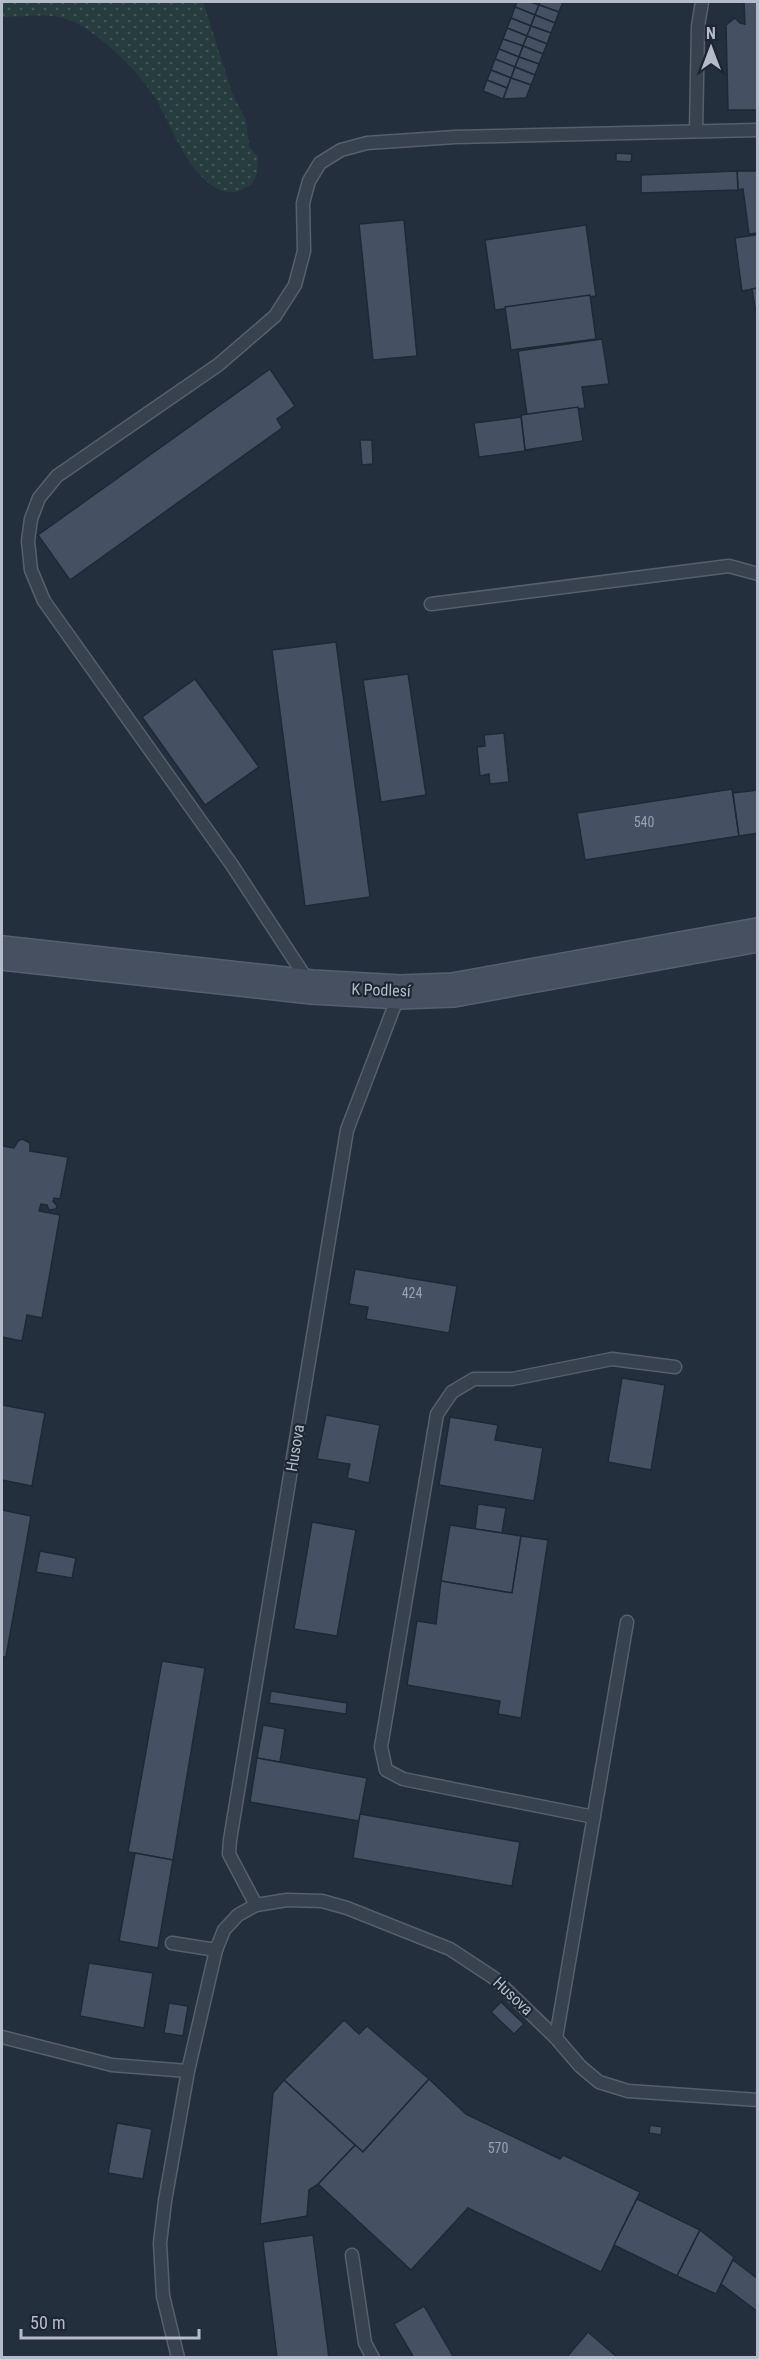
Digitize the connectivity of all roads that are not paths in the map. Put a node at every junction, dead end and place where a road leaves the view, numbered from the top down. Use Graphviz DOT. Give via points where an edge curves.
graph roads {
  1 [pos="702,2"];
  2 [pos="758,130"];
  3 [pos="696,131"];
  4 [pos="758,574"];
  5 [pos="431,604"];
  6 [pos="758,935"];
  7 [pos="2,953"];
  8 [pos="312,987"];
  9 [pos="400,992"];
  10 [pos="675,1367"];
  11 [pos="627,1622"];
  12 [pos="594,1817"];
  13 [pos="256,1905"];
  14 [pos="172,1943"];
  15 [pos="216,1950"];
  16 [pos="2,2037"];
  17 [pos="556,2038"];
  18 [pos="188,2071"];
  19 [pos="758,2100"];
  20 [pos="352,2255"];
  21 [pos="178,2358"];
  22 [pos="373,2358"];
  1 -- 3 [label="lane"];
  2 -- 3 [label="lane"];
  3 -- 8 [label="lane" via="455,137 367,143 341,150 320,163 309,181 303,203 304,251 295,285 275,316 218,365 57,476 39,498 28,542 31,570 44,600 232,865"];
  4 -- 5 [label="lane" via="729,566"];
  6 -- 9 [label="street, K Podlesí" via="453,990"];
  7 -- 8 [label="street, K Podlesí"];
  8 -- 9 [label="street, K Podlesí"];
  9 -- 13 [label="lane, Husova" via="347,1130 230,1840 229,1854"];
  10 -- 12 [label="lane" via="612,1359 512,1379 474,1379 452,1392 437,1414 381,1747 386,1770 404,1779"];
  11 -- 12 [label="lane"];
  12 -- 17 [label="lane"];
  13 -- 15 [label="lane, Husova" via="238,1915 224,1930"];
  13 -- 17 [label="lane, Husova" via="287,1900 322,1901 450,1949 494,1978"];
  14 -- 15 [label="lane"];
  15 -- 18 [label="lane, Husova"];
  16 -- 18 [label="lane" via="112,2065"];
  17 -- 19 [label="lane, Husova" via="599,2082 628,2091"];
  18 -- 21 [label="lane, Husova" via="160,2243 163,2296"];
  20 -- 22 [label="lane" via="365,2343"];
}
